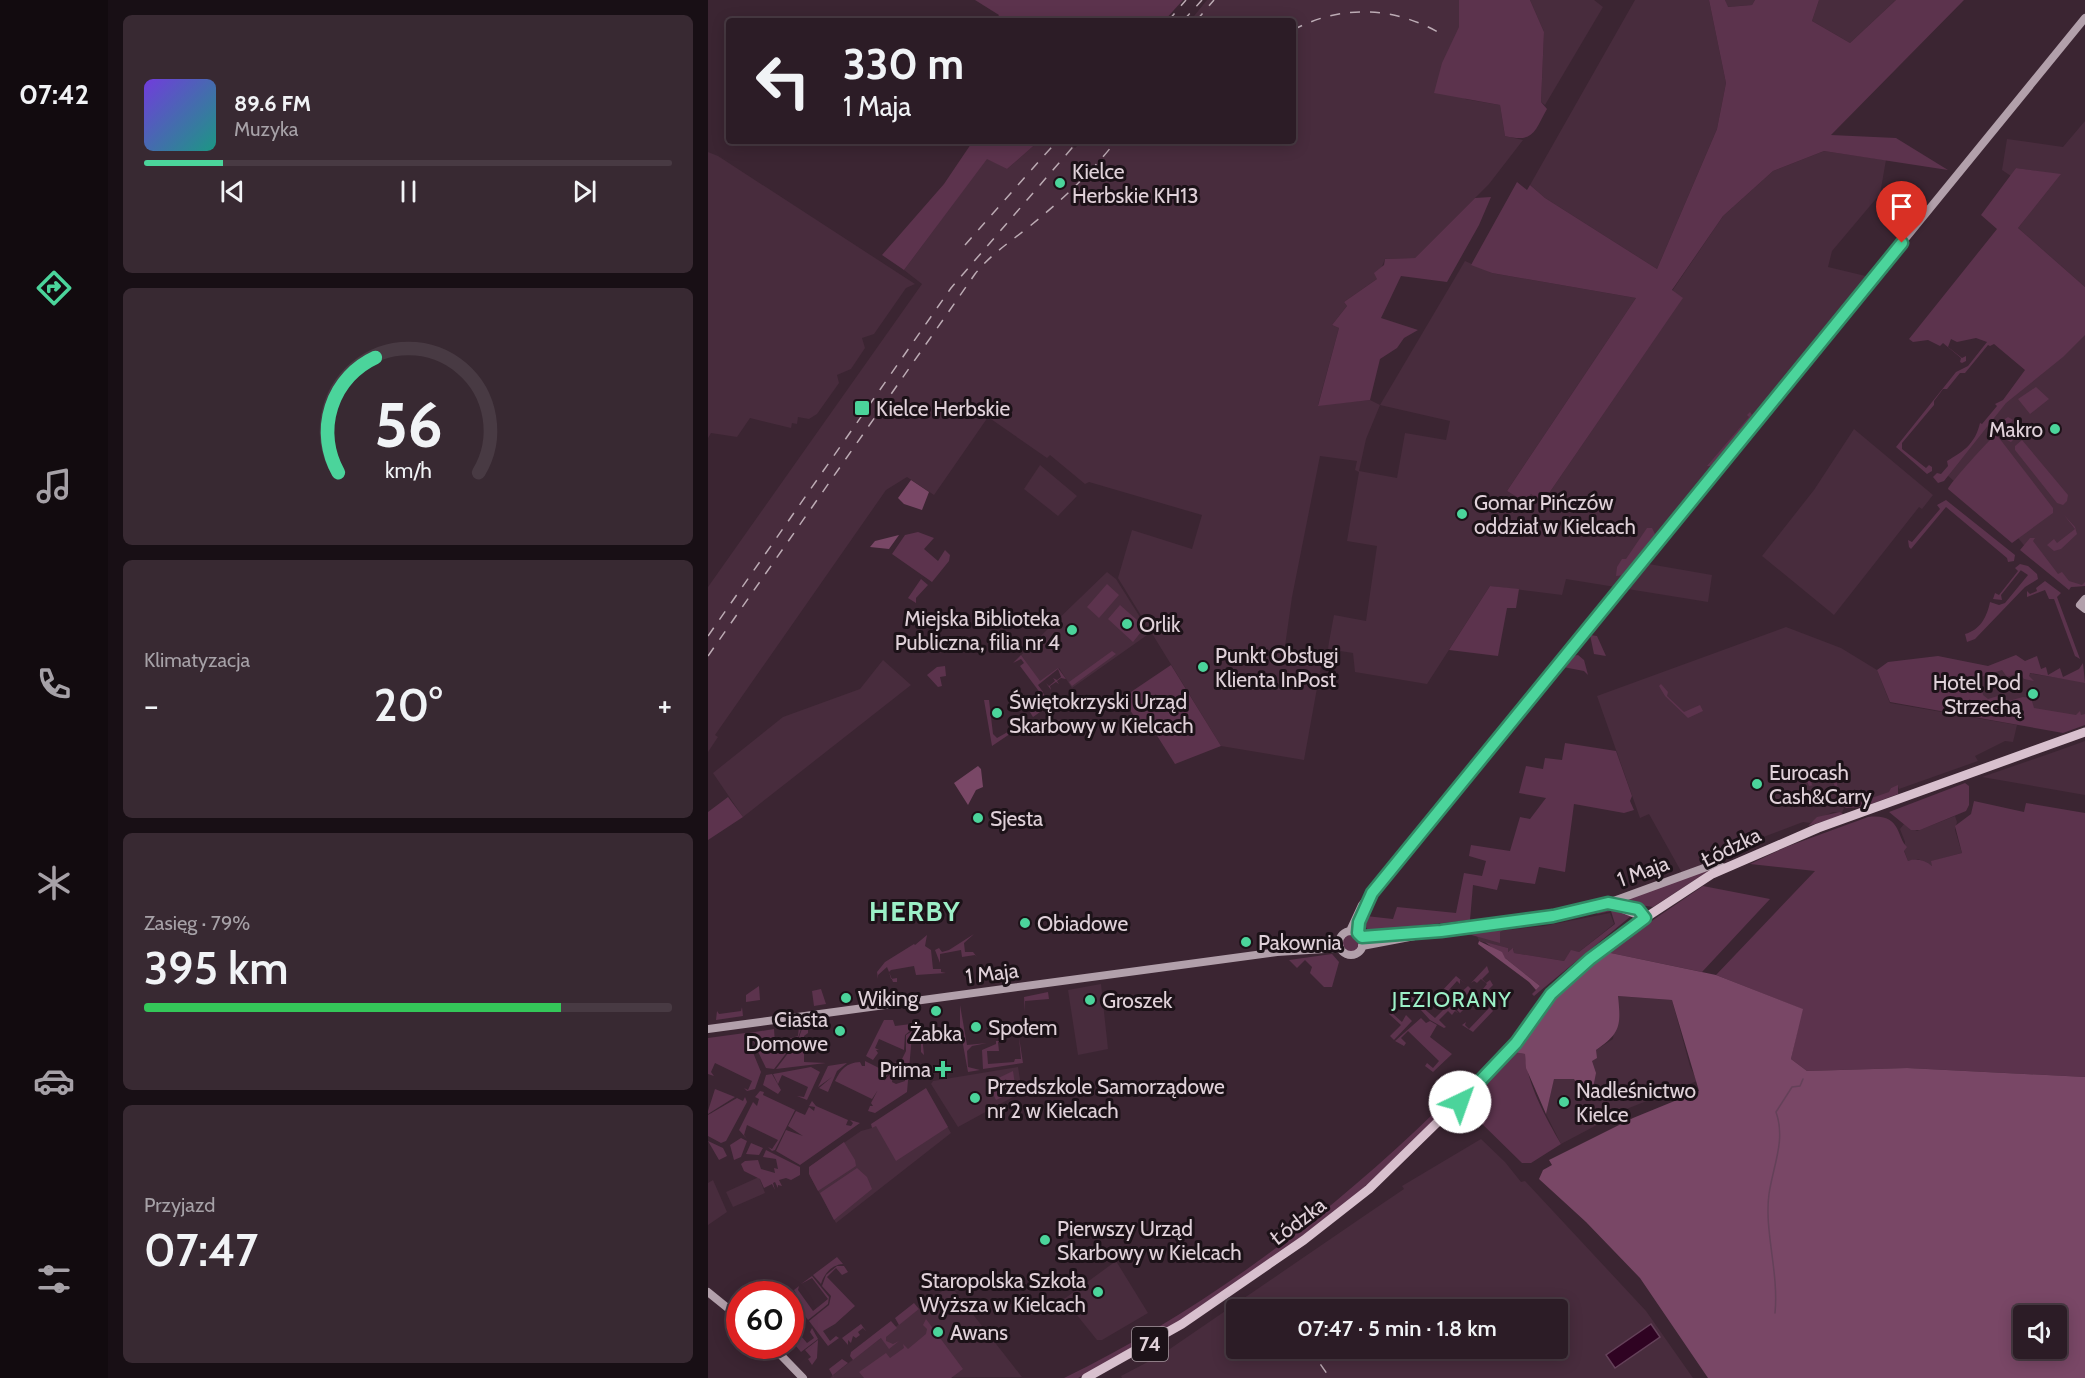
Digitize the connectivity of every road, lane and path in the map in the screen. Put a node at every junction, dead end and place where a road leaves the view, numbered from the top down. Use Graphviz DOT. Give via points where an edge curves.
graph roads {
  1 [pos="2085,18"];
  2 [pos="2085,732"];
  3 [pos="1724,868"];
  4 [pos="1608,903"];
  5 [pos="1645,918"];
  6 [pos="1358,937"];
  7 [pos="1340,944"];
  8 [pos="708,1029"];
  9 [pos="708,1292"];
  10 [pos="726,1307"];
  11 [pos="785,1359"];
  12 [pos="803,1378"];
  13 [pos="1086,1378"];
  1 -- 6 [label="street" via="1362,905"];
  2 -- 3 [label="main road, Łódzka / 74" via="1818,828"];
  3 -- 4 [label="street, 1 Maja" via="1715,864"];
  3 -- 5 [label="main road, Łódzka / 74"];
  4 -- 5 [label="street, 1 Maja" via="1638,909"];
  4 -- 6 [label="street, 1 Maja" via="1553,916"];
  5 -- 13 [label="main road, Łódzka / 74" via="1551,994 1516,1043 1460,1099 1450,1098 1453,1107 1369,1189 1304,1240 1182,1324"];
  6 -- 7 [label="street" via="1343,933"];
  6 -- 7 [label="street, 1 Maja" via="1359,952 1352,955"];
  7 -- 8 [label="street, 1 Maja"];
  9 -- 10 [label="street"];
  11 -- 12 [label="street"];
}
